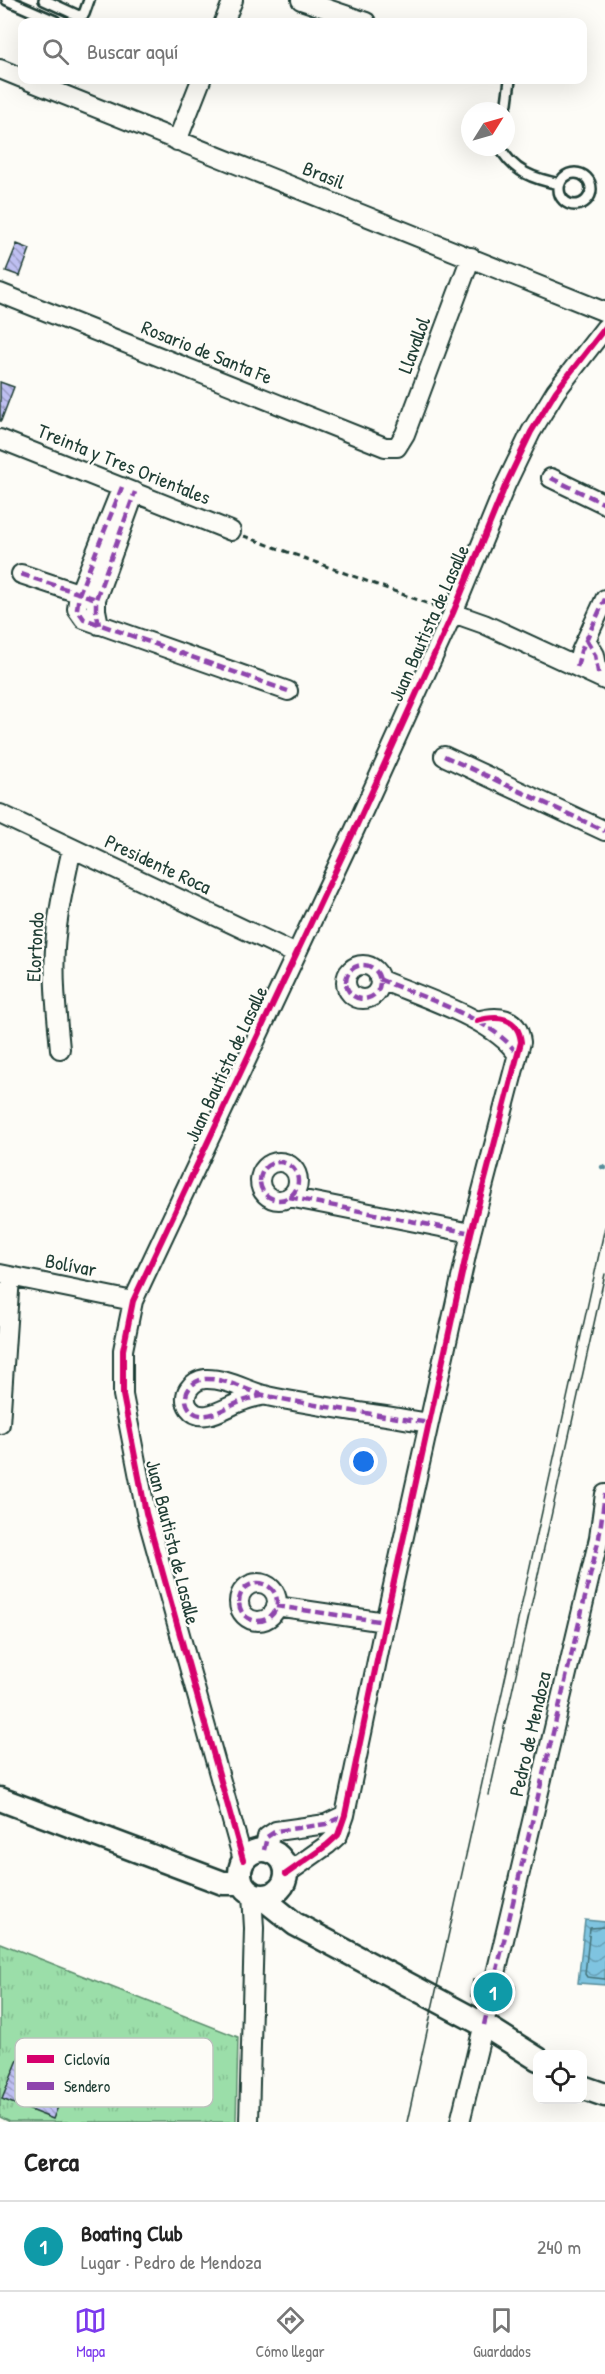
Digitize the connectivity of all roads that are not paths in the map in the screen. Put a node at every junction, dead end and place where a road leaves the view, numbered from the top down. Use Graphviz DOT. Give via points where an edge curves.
graph roads {
  1 [pos="6,0"];
  2 [pos="44,0"];
  3 [pos="89,0"];
  4 [pos="233,0"];
  5 [pos="301,0"];
  6 [pos="48,18"];
  7 [pos="226,18"];
  8 [pos="354,18"];
  9 [pos="0,69"];
  10 [pos="18,76"];
  11 [pos="37,84"];
  12 [pos="199,84"];
  13 [pos="509,84"];
  14 [pos="507,102"];
  15 [pos="177,141"];
  16 [pos="505,156"];
  17 [pos="560,184"];
  18 [pos="471,257"];
  19 [pos="0,293"];
  20 [pos="605,312"];
  21 [pos="605,328"];
  22 [pos="0,439"];
  23 [pos="397,447"];
  24 [pos="551,478"];
  25 [pos="128,490"];
  26 [pos="605,504"];
  27 [pos="231,531"];
  28 [pos="21,574"];
  29 [pos="87,596"];
  30 [pos="605,599"];
  31 [pos="453,613"];
  32 [pos="586,640"];
  33 [pos="577,667"];
  34 [pos="602,678"];
  35 [pos="288,691"];
  36 [pos="444,756"];
  37 [pos="0,814"];
  38 [pos="605,831"];
  39 [pos="72,848"];
  40 [pos="296,954"];
  41 [pos="379,980"];
  42 [pos="60,1049"];
  43 [pos="289,1197"];
  44 [pos="471,1233"];
  45 [pos="5,1275"];
  46 [pos="133,1300"];
  47 [pos="265,1395"];
  48 [pos="0,1424"];
  49 [pos="429,1424"];
  50 [pos="605,1494"];
  51 [pos="602,1538"];
  52 [pos="276,1606"];
  53 [pos="385,1622"];
  54 [pos="0,1799"];
  55 [pos="345,1815"];
  56 [pos="255,1853"];
  57 [pos="264,1887"];
  58 [pos="484,2025"];
  59 [pos="533,2056"];
  60 [pos="587,2089"];
  61 [pos="605,2095"];
  62 [pos="249,2122"];
  63 [pos="460,2122"];
  1 -- 6 [label="lane"];
  2 -- 3 [label="lane" via="79,16 84,14"];
  4 -- 7 [label="street"];
  5 -- 8 [label="street"];
  9 -- 10 [label="street, Brasil"];
  11 -- 15 [label="street, Brasil"];
  12 -- 15 [label="street"];
  13 -- 14 [label="lane"];
  15 -- 18 [label="street, Brasil"];
  16 -- 17 [label="lane" via="529,176"];
  18 -- 20 [label="street, Brasil"];
  18 -- 23 [label="street, Llavallol"];
  19 -- 23 [label="street, Rosario de Santa Fe" via="385,447"];
  21 -- 31 [label="street, Juan Bautista de Lasalle" via="556,391 531,432"];
  22 -- 25 [label="street, Treinta y Tres Orientales"];
  24 -- 26 [label="street"];
  25 -- 27 [label="street, Treinta y Tres Orientales"];
  25 -- 29 [label="street"];
  28 -- 29 [label="street"];
  29 -- 35 [label="street" via="77,609 84,619"];
  30 -- 32 [label="street"];
  31 -- 33 [label="street"];
  31 -- 40 [label="street, Juan Bautista de Lasalle"];
  32 -- 33 [label="street"];
  32 -- 34 [label="street" via="596,655"];
  33 -- 34 [label="street"];
  36 -- 38 [label="street"];
  37 -- 39 [label="street, Presidente Roca"];
  39 -- 40 [label="street, Presidente Roca"];
  39 -- 42 [label="street, Elortondo" via="55,948"];
  40 -- 46 [label="street, Juan Bautista de Lasalle"];
  41 -- 44 [label="street" via="477,1021 501,1017 520,1034"];
  43 -- 44 [label="street"];
  44 -- 49 [label="street"];
  45 -- 46 [label="street, Bolívar"];
  45 -- 48 [label="street"];
  46 -- 56 [label="street, Juan Bautista de Lasalle" via="123,1350 123,1395 146,1513 228,1806"];
  47 -- 49 [label="street"];
  49 -- 53 [label="street"];
  50 -- 51 [label="street, Pedro de Mendoza"];
  51 -- 58 [label="street, Pedro de Mendoza"];
  52 -- 53 [label="street"];
  53 -- 55 [label="street"];
  54 -- 57 [label="street" via="223,1883"];
  55 -- 56 [label="street" via="326,1824 276,1831"];
  55 -- 57 [label="street" via="338,1835 327,1845"];
  56 -- 57 [label="street" via="240,1868"];
  56 -- 57 [label="street" via="270,1851 280,1858"];
  57 -- 58 [label="street" via="295,1924"];
  57 -- 62 [label="street" via="254,1929"];
  58 -- 59 [label="street"];
  58 -- 63 [label="street, Pedro de Mendoza"];
  60 -- 61 [label="street"];
}
